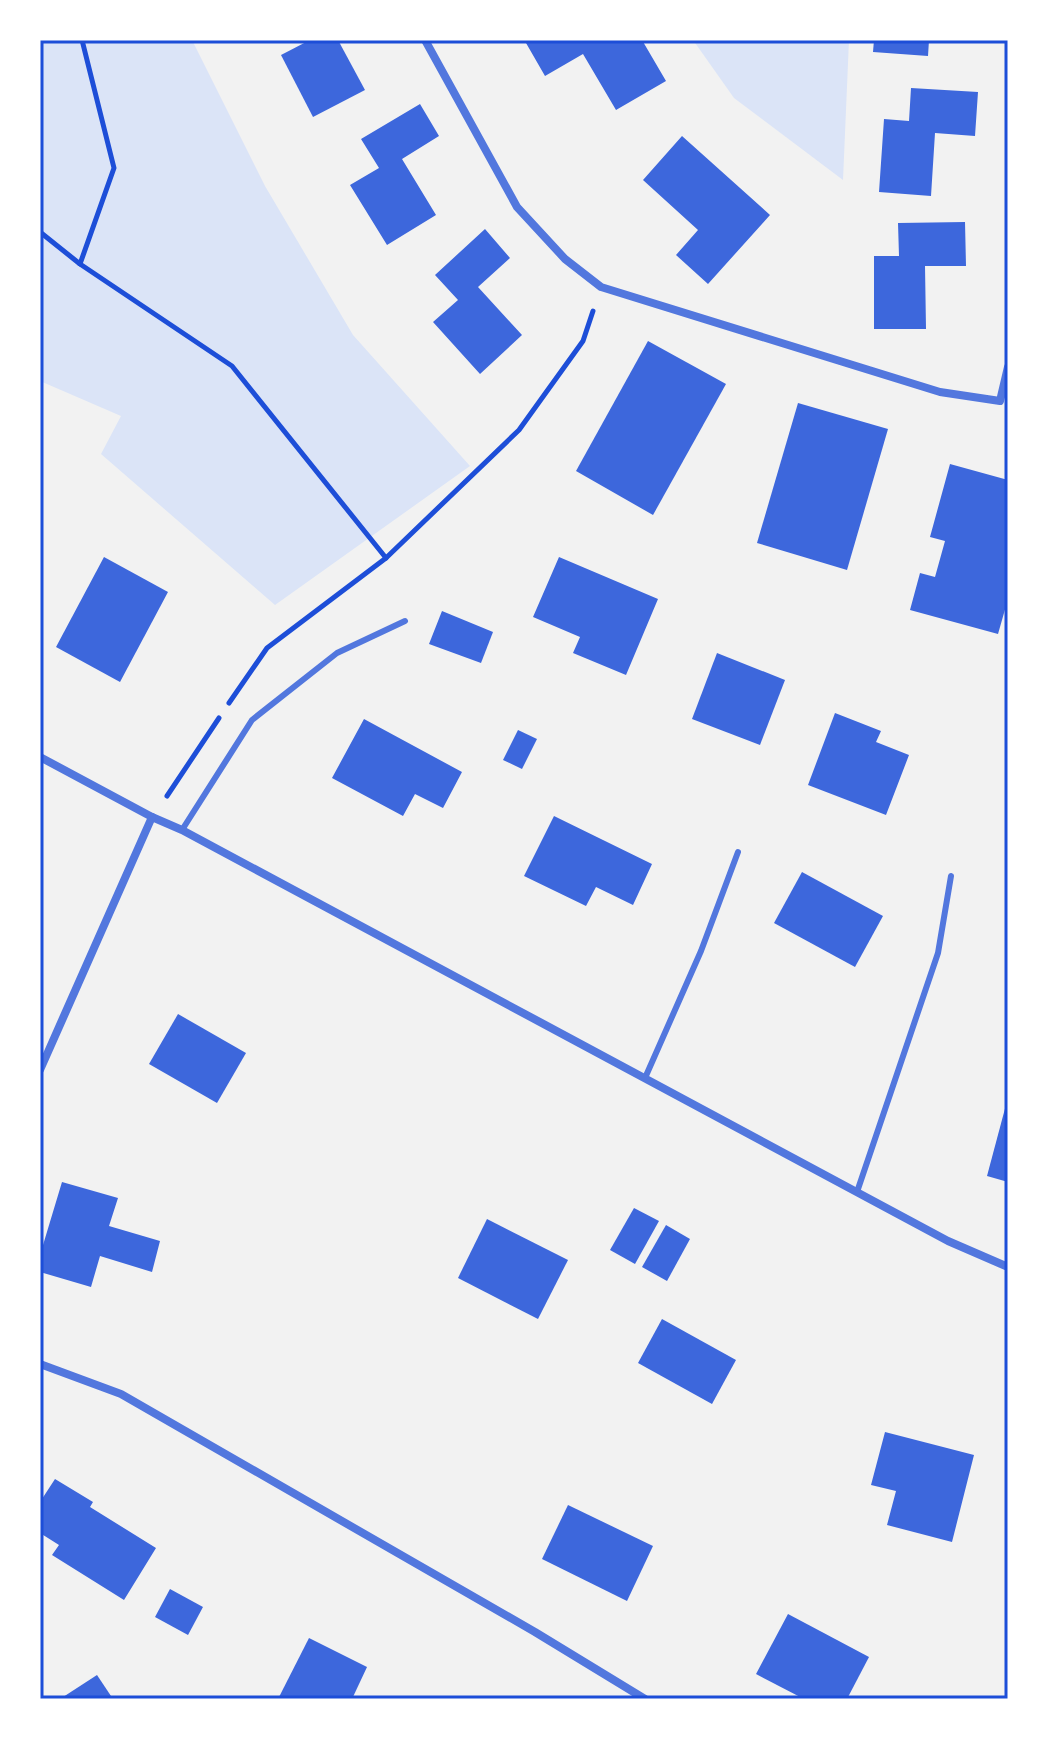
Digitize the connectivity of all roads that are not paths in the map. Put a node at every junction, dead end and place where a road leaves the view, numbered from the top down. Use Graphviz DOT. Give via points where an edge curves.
graph roads {
  1 [pos="425,40"];
  2 [pos="1008,367"];
  3 [pos="405,621"];
  4 [pos="40,757"];
  5 [pos="152,817"];
  6 [pos="182,830"];
  7 [pos="738,852"];
  8 [pos="951,876"];
  9 [pos="40,1070"];
  10 [pos="645,1078"];
  11 [pos="857,1192"];
  12 [pos="1008,1267"];
  13 [pos="40,1364"];
  14 [pos="645,1699"];
  1 -- 2 [label="street" via="517,207 565,259 601,287 940,392 1000,401"];
  3 -- 6 [label="lane" via="337,653 252,720"];
  4 -- 5 [label="street"];
  5 -- 6 [label="street"];
  5 -- 9 [label="street"];
  6 -- 10 [label="street"];
  7 -- 10 [label="lane"];
  8 -- 11 [label="lane" via="938,953"];
  10 -- 11 [label="street"];
  11 -- 12 [label="street"];
  13 -- 14 [label="street" via="121,1394"];
}
